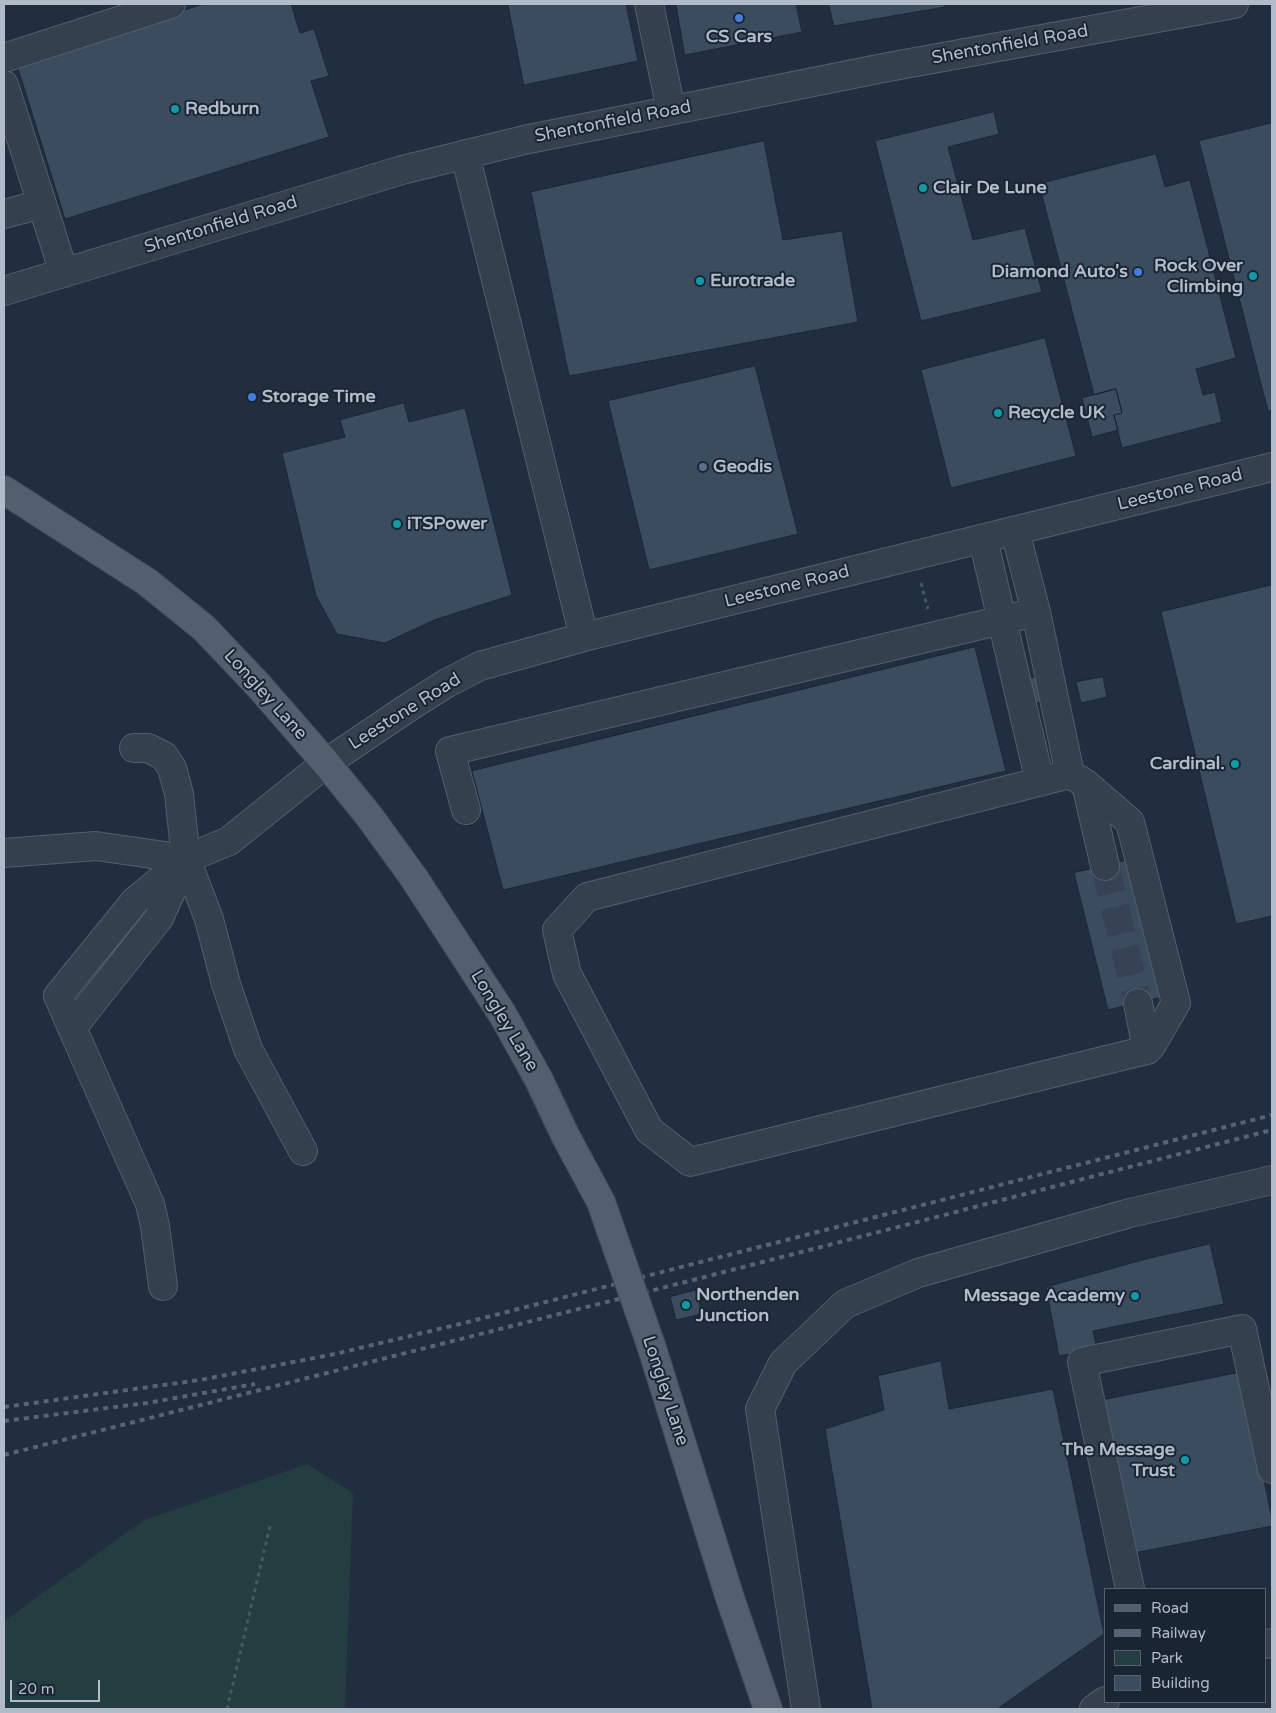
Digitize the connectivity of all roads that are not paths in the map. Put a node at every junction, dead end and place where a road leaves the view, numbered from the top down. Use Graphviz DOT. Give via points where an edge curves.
graph roads {
  1 [pos="171,4"];
  2 [pos="649,4"];
  3 [pos="1234,4"];
  4 [pos="4,58"];
  5 [pos="4,85"];
  6 [pos="671,110"];
  7 [pos="12,140"];
  8 [pos="466,154"];
  9 [pos="42,204"];
  10 [pos="4,214"];
  11 [pos="64,273"];
  12 [pos="4,291"];
  13 [pos="1272,468"];
  14 [pos="4,490"];
  15 [pos="1016,531"];
  16 [pos="983,539"];
  17 [pos="1036,612"];
  18 [pos="1002,619"];
  19 [pos="584,637"];
  20 [pos="134,748"];
  21 [pos="326,763"];
  22 [pos="1078,779"];
  23 [pos="1040,782"];
  24 [pos="466,810"];
  25 [pos="4,853"];
  26 [pos="186,859"];
  27 [pos="1104,866"];
  28 [pos="1138,1003"];
  29 [pos="1147,1050"];
  30 [pos="303,1151"];
  31 [pos="1272,1180"];
  32 [pos="163,1286"];
  33 [pos="1272,1469"];
  34 [pos="1130,1588"];
  35 [pos="768,1709"];
  36 [pos="806,1709"];
  1 -- 4 [label="street"];
  2 -- 6 [label="street"];
  3 -- 6 [label="street, Shentonfield Road"];
  5 -- 7 [label="street"];
  6 -- 8 [label="street, Shentonfield Road"];
  7 -- 9 [label="street"];
  8 -- 11 [label="street, Shentonfield Road" via="402,170"];
  8 -- 19 [label="street"];
  9 -- 10 [label="street"];
  9 -- 11 [label="street"];
  11 -- 12 [label="street, Shentonfield Road"];
  13 -- 15 [label="street, Leestone Road"];
  14 -- 21 [label="main road, Longley Lane" via="147,582 204,628"];
  15 -- 16 [label="street, Leestone Road"];
  15 -- 17 [label="street"];
  16 -- 18 [label="street"];
  16 -- 19 [label="street, Leestone Road"];
  17 -- 18 [label="street"];
  17 -- 22 [label="street"];
  18 -- 23 [label="street"];
  18 -- 24 [label="street" via="450,751"];
  19 -- 21 [label="street, Leestone Road" via="480,666 447,683"];
  20 -- 26 [label="street" via="148,748 164,756 172,768 179,794"];
  21 -- 26 [label="street, Leestone Road" via="229,841"];
  21 -- 35 [label="main road, Longley Lane, bridge" via="414,878 503,1015 601,1202"];
  22 -- 23 [label="street"];
  22 -- 27 [label="street"];
  22 -- 29 [label="street" via="1130,822 1176,1003"];
  23 -- 29 [label="street" via="587,898 557,930 568,974 649,1130 690,1162"];
  25 -- 26 [label="street" via="96,846"];
  26 -- 30 [label="street" via="209,919 248,1049"];
  26 -- 32 [label="street" via="159,918 72,1028 150,1204"];
  28 -- 29 [label="street"];
  31 -- 36 [label="street" via="1130,1213 918,1273 845,1304 783,1363 760,1409"];
  33 -- 34 [label="street" via="1242,1329 1082,1362"];
}
